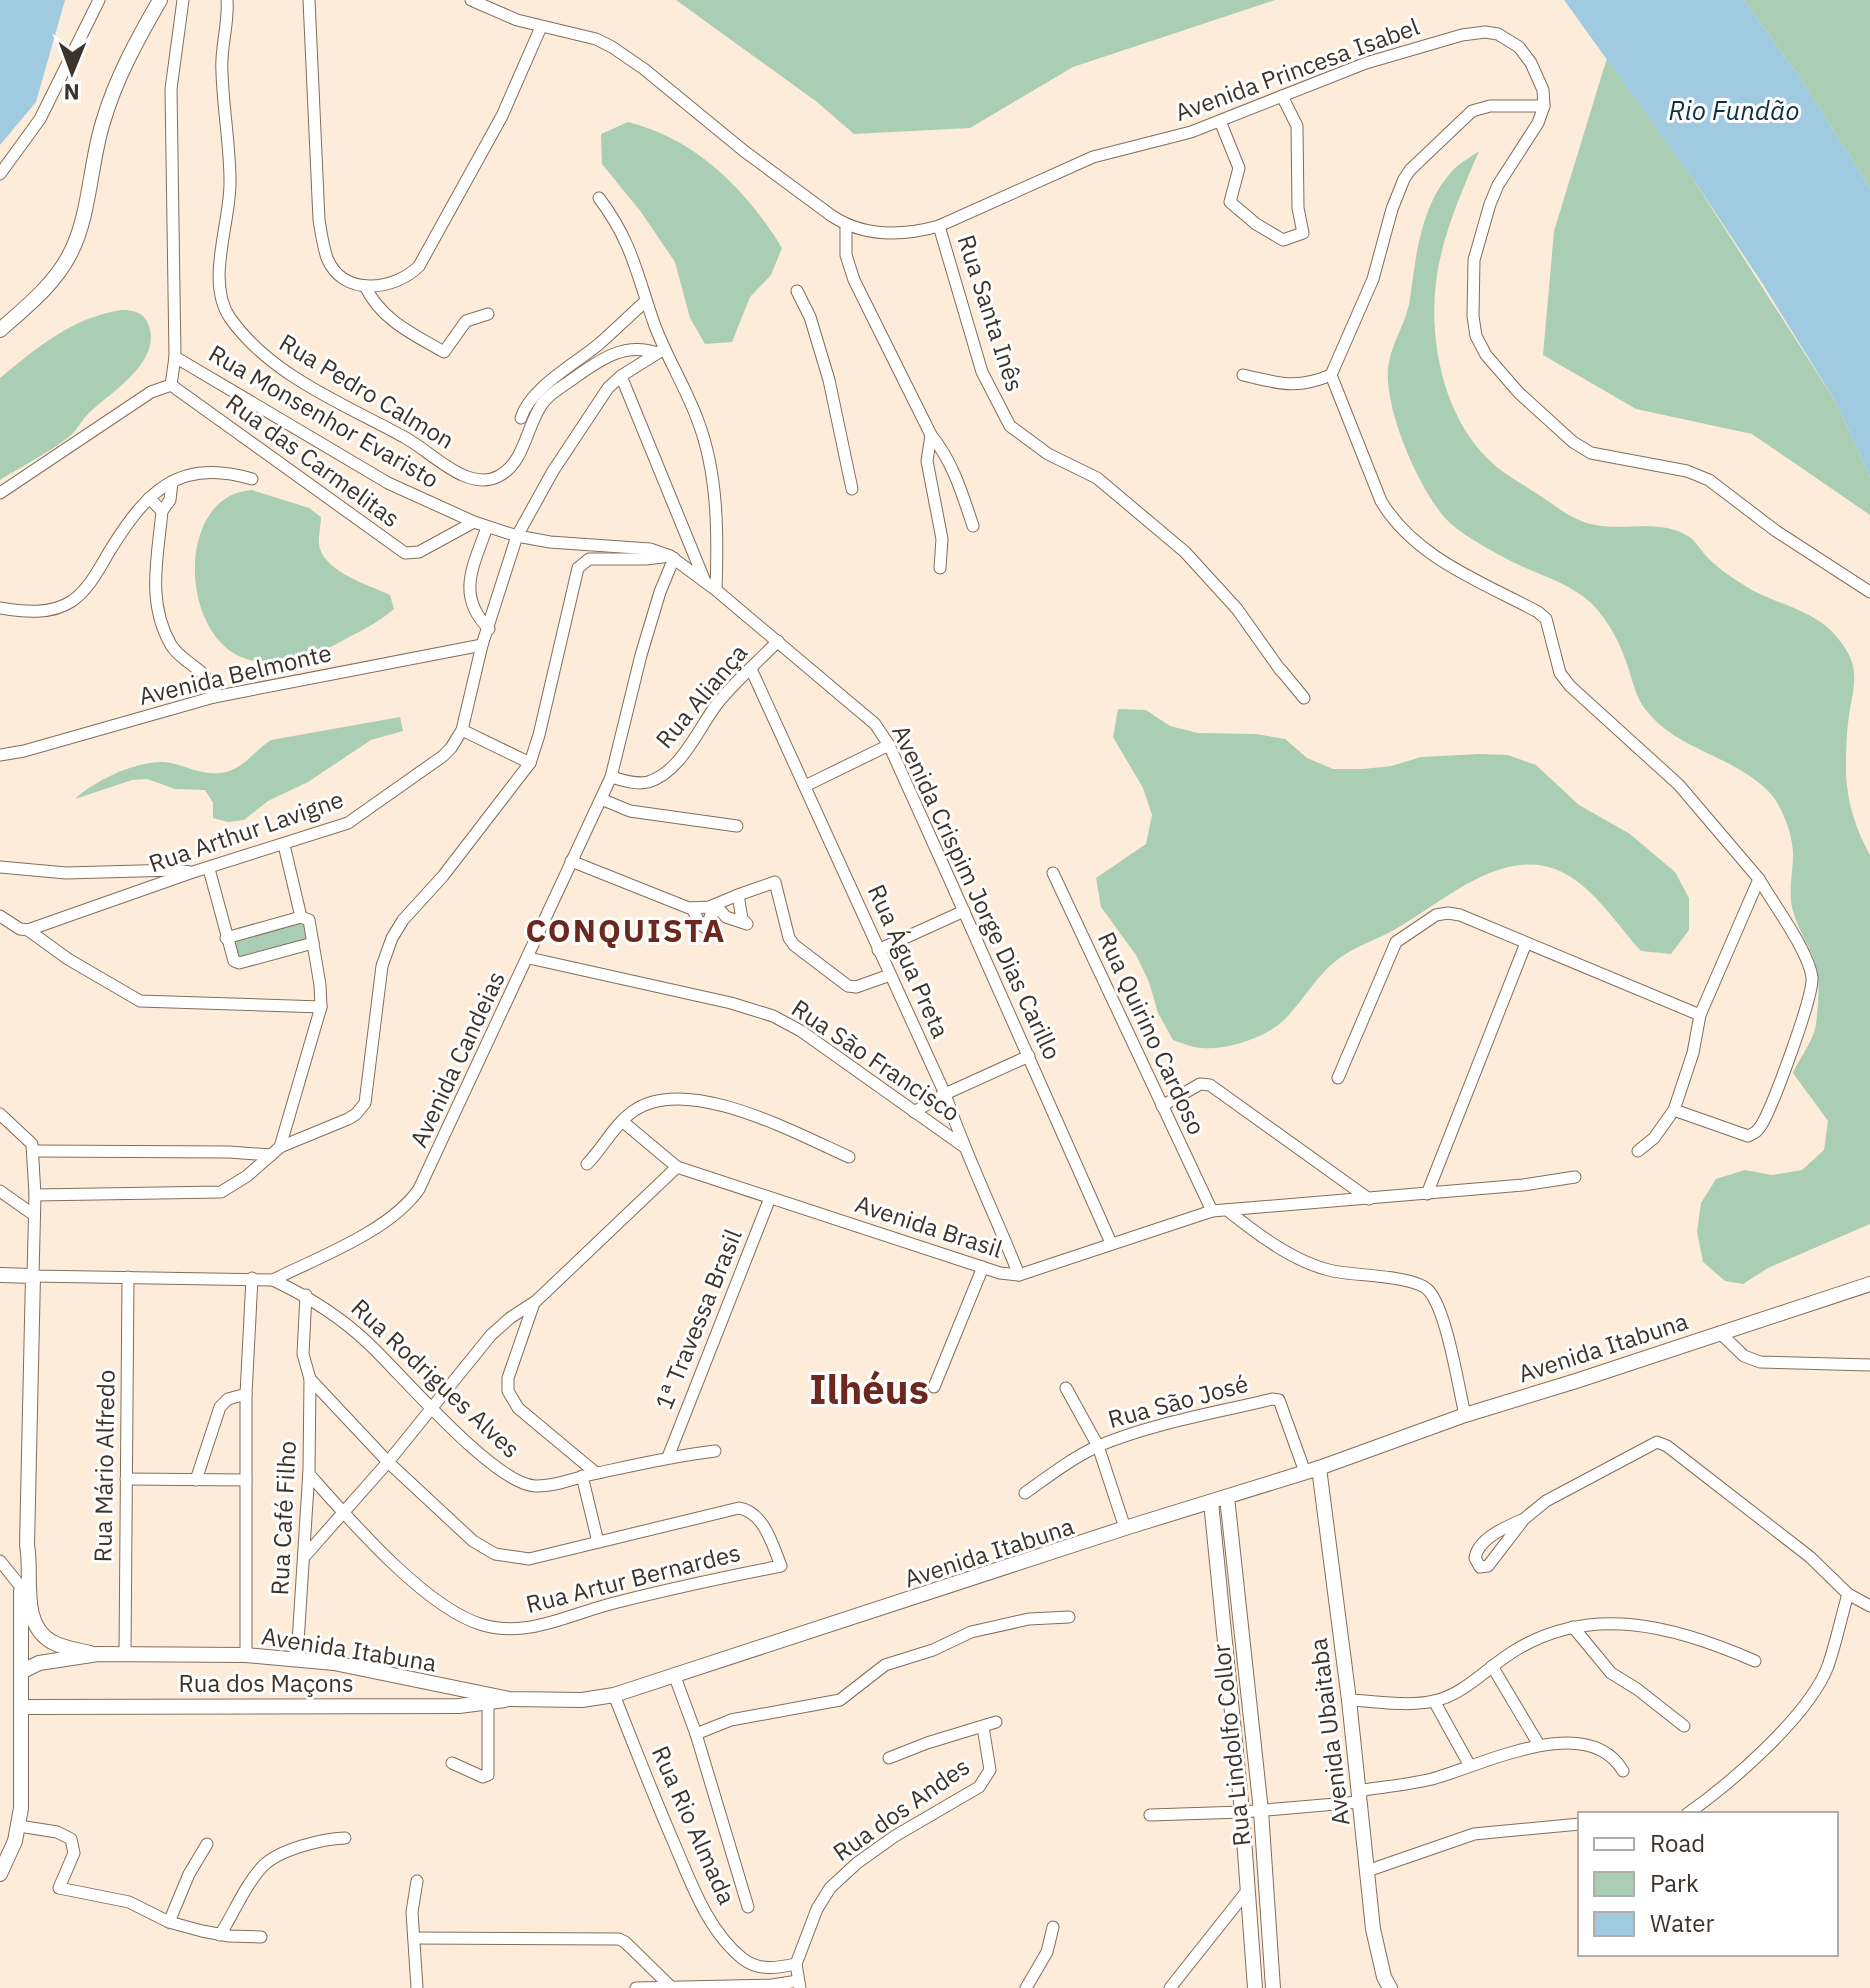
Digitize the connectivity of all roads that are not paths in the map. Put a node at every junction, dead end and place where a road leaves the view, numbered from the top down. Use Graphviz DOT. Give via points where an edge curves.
graph roads {
  1 [pos="99,0"];
  2 [pos="160,0"];
  3 [pos="183,0"];
  4 [pos="227,0"];
  5 [pos="309,0"];
  6 [pos="471,0"];
  7 [pos="541,27"];
  8 [pos="1282,96"];
  9 [pos="1544,106"];
  10 [pos="1220,121"];
  11 [pos="0,174"];
  12 [pos="599,198"];
  13 [pos="846,225"];
  14 [pos="939,226"];
  15 [pos="365,286"];
  16 [pos="797,291"];
  17 [pos="646,301"];
  18 [pos="488,314"];
  19 [pos="0,330"];
  20 [pos="661,351"];
  21 [pos="175,357"];
  22 [pos="1243,375"];
  23 [pos="1331,375"];
  24 [pos="621,376"];
  25 [pos="171,385"];
  26 [pos="521,418"];
  27 [pos="931,435"];
  28 [pos="252,479"];
  29 [pos="172,482"];
  30 [pos="852,489"];
  31 [pos="0,493"];
  32 [pos="149,498"];
  33 [pos="162,511"];
  34 [pos="474,522"];
  35 [pos="973,526"];
  36 [pos="487,527"];
  37 [pos="517,536"];
  38 [pos="704,542"];
  39 [pos="672,557"];
  40 [pos="940,568"];
  41 [pos="704,580"];
  42 [pos="716,590"];
  43 [pos="1870,592"];
  44 [pos="0,608"];
  45 [pos="489,629"];
  46 [pos="778,641"];
  47 [pos="482,645"];
  48 [pos="751,669"];
  49 [pos="214,697"];
  50 [pos="1304,698"];
  51 [pos="462,730"];
  52 [pos="889,745"];
  53 [pos="0,755"];
  54 [pos="530,763"];
  55 [pos="611,777"];
  56 [pos="805,786"];
  57 [pos="601,799"];
  58 [pos="737,826"];
  59 [pos="284,845"];
  60 [pos="571,861"];
  61 [pos="0,867"];
  62 [pos="209,869"];
  63 [pos="190,873"];
  64 [pos="1053,873"];
  65 [pos="1759,879"];
  66 [pos="738,895"];
  67 [pos="692,908"];
  68 [pos="964,911"];
  69 [pos="0,916"];
  70 [pos="301,917"];
  71 [pos="28,930"];
  72 [pos="226,938"];
  73 [pos="313,943"];
  74 [pos="1526,943"];
  75 [pos="878,950"];
  76 [pos="529,958"];
  77 [pos="890,975"];
  78 [pos="321,1007"];
  79 [pos="1700,1015"];
  80 [pos="1029,1056"];
  81 [pos="1338,1078"];
  82 [pos="945,1094"];
  83 [pos="1162,1106"];
  84 [pos="1674,1110"];
  85 [pos="914,1112"];
  86 [pos="0,1114"];
  87 [pos="622,1121"];
  88 [pos="963,1147"];
  89 [pos="33,1151"];
  90 [pos="275,1151"];
  91 [pos="1638,1151"];
  92 [pos="849,1157"];
  93 [pos="587,1164"];
  94 [pos="677,1167"];
  95 [pos="1575,1177"];
  96 [pos="0,1191"];
  97 [pos="1427,1194"];
  98 [pos="35,1195"];
  99 [pos="770,1198"];
  100 [pos="1369,1199"];
  101 [pos="1227,1210"];
  102 [pos="1212,1211"];
  103 [pos="34,1215"];
  104 [pos="1111,1243"];
  105 [pos="983,1267"];
  106 [pos="0,1275"];
  107 [pos="1019,1275"];
  108 [pos="33,1276"];
  109 [pos="128,1277"];
  110 [pos="252,1278"];
  111 [pos="273,1280"];
  112 [pos="1870,1284"];
  113 [pos="306,1295"];
  114 [pos="534,1303"];
  115 [pos="1719,1332"];
  116 [pos="1870,1365"];
  117 [pos="310,1379"];
  118 [pos="934,1387"];
  119 [pos="1066,1388"];
  120 [pos="246,1394"];
  121 [pos="431,1408"];
  122 [pos="1465,1415"];
  123 [pos="1098,1446"];
  124 [pos="715,1451"];
  125 [pos="668,1457"];
  126 [pos="388,1462"];
  127 [pos="1312,1470"];
  128 [pos="596,1473"];
  129 [pos="309,1474"];
  130 [pos="582,1476"];
  131 [pos="126,1479"];
  132 [pos="196,1480"];
  133 [pos="246,1480"];
  134 [pos="1025,1493"];
  135 [pos="1227,1497"];
  136 [pos="1211,1502"];
  137 [pos="343,1513"];
  138 [pos="1524,1519"];
  139 [pos="1125,1528"];
  140 [pos="598,1542"];
  141 [pos="27,1545"];
  142 [pos="304,1557"];
  143 [pos="0,1561"];
  144 [pos="21,1587"];
  145 [pos="1848,1594"];
  146 [pos="1870,1606"];
  147 [pos="1069,1617"];
  148 [pos="1573,1627"];
  149 [pos="98,1654"];
  150 [pos="125,1654"];
  151 [pos="246,1655"];
  152 [pos="297,1658"];
  153 [pos="1755,1661"];
  154 [pos="1492,1666"];
  155 [pos="21,1672"];
  156 [pos="675,1677"];
  157 [pos="436,1684"];
  158 [pos="614,1695"];
  159 [pos="509,1699"];
  160 [pos="1349,1700"];
  161 [pos="1434,1701"];
  162 [pos="488,1704"];
  163 [pos="432,1705"];
  164 [pos="22,1707"];
  165 [pos="996,1722"];
  166 [pos="1684,1726"];
  167 [pos="983,1727"];
  168 [pos="696,1734"];
  169 [pos="1539,1745"];
  170 [pos="889,1758"];
  171 [pos="452,1763"];
  172 [pos="1470,1766"];
  173 [pos="1623,1771"];
  174 [pos="1358,1796"];
  175 [pos="1261,1811"];
  176 [pos="1242,1812"];
  177 [pos="1689,1812"];
  178 [pos="1150,1815"];
  179 [pos="1578,1824"];
  180 [pos="19,1826"];
  181 [pos="345,1838"];
  182 [pos="207,1844"];
  183 [pos="1367,1871"];
  184 [pos="0,1874"];
  185 [pos="417,1881"];
  186 [pos="1247,1891"];
  187 [pos="748,1907"];
  188 [pos="169,1922"];
  189 [pos="1053,1927"];
  190 [pos="220,1935"];
  191 [pos="261,1937"];
  192 [pos="414,1938"];
  193 [pos="796,1964"];
  194 [pos="799,1985"];
  195 [pos="671,1987"];
  196 [pos="747,1987"];
  197 [pos="417,1988"];
  198 [pos="636,1988"];
  199 [pos="1026,1988"];
  200 [pos="1170,1988"];
  201 [pos="1255,1988"];
  202 [pos="1273,1988"];
  203 [pos="1390,1988"];
  1 -- 11 [label="street" via="40,119"];
  2 -- 19 [label="main road" via="113,91 72,251 29,306"];
  3 -- 21 [label="street, Rua Monsenhor Evaristo" via="171,89"];
  4 -- 20 [label="street, Rua Pedro Calmon" via="221,69 230,181 221,291 228,316 257,350 468,479 485,481 515,461 540,407 556,391 617,352"];
  5 -- 15 [label="street" via="322,239 338,273"];
  6 -- 7 [label="street, Avenida Princesa Isabel"];
  7 -- 13 [label="street, Avenida Princesa Isabel" via="612,47"];
  7 -- 15 [label="street" via="502,116 419,266 396,283"];
  8 -- 9 [label="street, Avenida Princesa Isabel" via="1366,63 1485,32 1508,39 1525,55 1543,90"];
  8 -- 10 [label="street, Avenida Princesa Isabel"];
  8 -- 10 [label="street" via="1297,126 1303,233 1283,240 1230,202 1239,168"];
  9 -- 23 [label="street" via="1472,111 1410,170 1392,209 1366,298"];
  9 -- 43 [label="street" via="1498,185 1474,260 1473,316 1486,355 1573,442 1591,453 1709,480"];
  10 -- 14 [label="street, Avenida Princesa Isabel" via="1093,157"];
  12 -- 17 [label="street" via="627,242"];
  13 -- 14 [label="street, Avenida Princesa Isabel" via="893,233"];
  13 -- 27 [label="street" via="846,255 854,280"];
  14 -- 50 [label="street, Rua Santa Inês" via="982,372 1010,426 1048,454 1097,478 1185,552 1237,609"];
  15 -- 18 [label="street" via="387,318 444,352 466,321"];
  16 -- 30 [label="street" via="829,380"];
  17 -- 20 [label="street"];
  17 -- 26 [label="street" via="536,394"];
  20 -- 24 [label="street, Rua Arthur Lavigne"];
  20 -- 38 [label="street" via="698,420 709,457"];
  21 -- 25 [label="street"];
  21 -- 34 [label="street, Rua Monsenhor Evaristo" via="388,483"];
  22 -- 23 [label="street" via="1286,385"];
  23 -- 65 [label="street" via="1392,519 1429,552 1546,619 1560,673 1570,686 1679,785"];
  24 -- 37 [label="street, Rua Arthur Lavigne" via="581,428"];
  24 -- 38 [label="street"];
  25 -- 31 [label="street" via="151,392"];
  25 -- 34 [label="street, Rua das Carmelitas" via="405,553 419,552"];
  27 -- 35 [label="street" via="954,470"];
  27 -- 40 [label="street" via="927,461 942,543"];
  28 -- 29 [label="street" via="217,471"];
  29 -- 32 [label="street"];
  29 -- 33 [label="street" via="172,496"];
  32 -- 33 [label="street"];
  32 -- 44 [label="street" via="71,602 50,610"];
  33 -- 49 [label="street" via="154,565 162,618 171,644 203,674"];
  34 -- 36 [label="street, Rua Monsenhor Evaristo"];
  36 -- 37 [label="street, Rua Monsenhor Evaristo"];
  36 -- 45 [label="street" via="469,594 478,618"];
  37 -- 39 [label="street, Avenida Crispim Jorge Dias Carillo" via="650,549"];
  37 -- 45 [label="street, Rua Arthur Lavigne"];
  38 -- 41 [label="street"];
  38 -- 42 [label="street"];
  39 -- 41 [label="street, Avenida Crispim Jorge Dias Carillo"];
  39 -- 54 [label="street" via="589,559 578,568"];
  39 -- 55 [label="street, Avenida Candeias"];
  41 -- 42 [label="street, Avenida Crispim Jorge Dias Carillo"];
  42 -- 46 [label="street, Avenida Crispim Jorge Dias Carillo"];
  45 -- 47 [label="street, Rua Arthur Lavigne"];
  46 -- 48 [label="street, Rua Aliança"];
  46 -- 52 [label="street, Avenida Crispim Jorge Dias Carillo" via="875,724"];
  47 -- 49 [label="street, Avenida Belmonte"];
  47 -- 51 [label="street, Rua Arthur Lavigne"];
  48 -- 55 [label="street, Rua Aliança" via="664,774 638,783"];
  48 -- 56 [label="street, Rua Água Preta"];
  49 -- 53 [label="street, Avenida Belmonte"];
  51 -- 54 [label="street"];
  51 -- 59 [label="street, Rua Arthur Lavigne" via="443,756 348,823"];
  52 -- 56 [label="street"];
  52 -- 68 [label="street, Avenida Crispim Jorge Dias Carillo"];
  54 -- 90 [label="street" via="392,938 382,966 362,1109"];
  55 -- 57 [label="street, Avenida Candeias"];
  56 -- 75 [label="street, Rua Água Preta"];
  57 -- 58 [label="street" via="630,811"];
  57 -- 60 [label="street, Avenida Candeias"];
  59 -- 62 [label="street, Rua Arthur Lavigne"];
  59 -- 70 [label="street"];
  60 -- 67 [label="street"];
  60 -- 76 [label="street, Avenida Candeias"];
  61 -- 63 [label="street" via="51,873"];
  62 -- 63 [label="street, Rua Arthur Lavigne"];
  62 -- 72 [label="street"];
  63 -- 71 [label="street, Rua Arthur Lavigne"];
  64 -- 83 [label="street, Rua Quirino Cardoso"];
  65 -- 79 [label="street"];
  65 -- 84 [label="street" via="1804,953 1812,985 1776,1092 1760,1127 1743,1135"];
  66 -- 67 [label="street"];
  66 -- 67 [label="street" via="747,924 720,910 711,913 712,932 700,924"];
  66 -- 77 [label="street" via="775,882 789,938 848,986"];
  68 -- 75 [label="street"];
  68 -- 80 [label="street, Avenida Crispim Jorge Dias Carillo"];
  69 -- 71 [label="street"];
  70 -- 72 [label="street"];
  70 -- 73 [label="street" via="309,920"];
  71 -- 78 [label="street" via="140,1001"];
  72 -- 73 [label="street" via="237,963"];
  73 -- 78 [label="street"];
  74 -- 79 [label="street"];
  74 -- 81 [label="street" via="1448,913 1436,915 1396,942"];
  74 -- 97 [label="street"];
  75 -- 77 [label="street, Rua Água Preta"];
  76 -- 85 [label="street, Rua São Francisco" via="773,1016"];
  76 -- 111 [label="street, Avenida Candeias" via="409,1203 389,1220"];
  77 -- 82 [label="street, Rua Água Preta"];
  78 -- 90 [label="street"];
  79 -- 84 [label="street"];
  80 -- 82 [label="street"];
  80 -- 104 [label="street, Avenida Crispim Jorge Dias Carillo"];
  82 -- 85 [label="street"];
  82 -- 88 [label="street, Rua Água Preta"];
  83 -- 100 [label="street" via="1200,1084 1210,1085"];
  83 -- 102 [label="street, Rua Quirino Cardoso"];
  84 -- 91 [label="street"];
  85 -- 88 [label="street, Rua São Francisco"];
  86 -- 89 [label="street"];
  87 -- 92 [label="street" via="653,1102 708,1101"];
  87 -- 93 [label="street"];
  87 -- 94 [label="street"];
  88 -- 107 [label="street, Rua Água Preta"];
  89 -- 90 [label="street"];
  89 -- 98 [label="street, Avenida Itabuna"];
  90 -- 98 [label="street" via="221,1192"];
  94 -- 99 [label="street, Avenida Brasil"];
  94 -- 114 [label="street"];
  95 -- 97 [label="street, Avenida Brasil"];
  96 -- 103 [label="street"];
  97 -- 100 [label="street, Avenida Brasil"];
  98 -- 103 [label="street, Avenida Itabuna"];
  99 -- 105 [label="street, Avenida Brasil"];
  99 -- 125 [label="street, 1ª Travessa Brasil"];
  100 -- 101 [label="street, Avenida Brasil"];
  101 -- 102 [label="street, Avenida Brasil"];
  101 -- 122 [label="street" via="1268,1241 1328,1270 1425,1286 1441,1318"];
  102 -- 104 [label="street, Avenida Brasil"];
  103 -- 108 [label="street, Avenida Itabuna"];
  104 -- 107 [label="street, Avenida Brasil"];
  105 -- 107 [label="street, Avenida Brasil"];
  105 -- 118 [label="street"];
  106 -- 108 [label="main road"];
  108 -- 109 [label="street"];
  108 -- 141 [label="main road, Avenida Itabuna"];
  109 -- 110 [label="street"];
  109 -- 131 [label="street, Rua Mário Alfredo"];
  110 -- 111 [label="street"];
  110 -- 120 [label="street"];
  111 -- 113 [label="street, Rua Rodrigues Alves"];
  112 -- 115 [label="main road, Avenida Itabuna"];
  113 -- 117 [label="street, Rua Café Filho" via="302,1340"];
  113 -- 121 [label="street, Rua Rodrigues Alves" via="369,1344"];
  114 -- 121 [label="street" via="491,1335"];
  114 -- 128 [label="street" via="508,1391 518,1408"];
  115 -- 116 [label="street" via="1744,1356 1760,1362"];
  115 -- 122 [label="main road, Avenida Itabuna"];
  117 -- 126 [label="street"];
  117 -- 129 [label="street, Rua Café Filho"];
  119 -- 123 [label="street"];
  120 -- 132 [label="street" via="220,1407"];
  120 -- 133 [label="street"];
  121 -- 126 [label="street"];
  121 -- 130 [label="street, Rua Rodrigues Alves" via="505,1474 524,1484"];
  122 -- 127 [label="main road, Avenida Itabuna"];
  123 -- 127 [label="street, Rua São José" via="1275,1398"];
  123 -- 134 [label="street, Rua São José"];
  123 -- 139 [label="street"];
  124 -- 125 [label="street, Rua Rodrigues Alves"];
  125 -- 128 [label="street, Rua Rodrigues Alves"];
  126 -- 137 [label="street"];
  126 -- 140 [label="street" via="473,1541 495,1554 529,1559"];
  127 -- 135 [label="main road, Avenida Itabuna"];
  127 -- 160 [label="main road, Avenida Ubaitaba"];
  128 -- 130 [label="street, Rua Rodrigues Alves"];
  129 -- 137 [label="street, Rua Artur Bernardes"];
  129 -- 142 [label="street, Rua Café Filho"];
  130 -- 140 [label="street"];
  131 -- 132 [label="street"];
  131 -- 150 [label="street, Rua Mário Alfredo"];
  132 -- 133 [label="street"];
  133 -- 151 [label="street"];
  135 -- 136 [label="main road, Avenida Itabuna"];
  135 -- 175 [label="main road, Rua Lindolfo Collor"];
  136 -- 139 [label="main road, Avenida Itabuna"];
  136 -- 176 [label="main road, Rua Lindolfo Collor"];
  137 -- 140 [label="street, Rua Artur Bernardes" via="431,1598 458,1616 507,1629 532,1628 611,1604 781,1566 759,1521 745,1508"];
  137 -- 142 [label="street"];
  138 -- 138 [label="street" via="1488,1566 1480,1567 1475,1558 1478,1547"];
  138 -- 145 [label="street" via="1546,1501 1657,1442 1810,1557"];
  139 -- 156 [label="main road, Avenida Itabuna"];
  141 -- 144 [label="main road, Avenida Itabuna"];
  141 -- 149 [label="main road, Avenida Itabuna" via="36,1625 52,1642"];
  142 -- 152 [label="street, Rua Café Filho"];
  143 -- 144 [label="street"];
  144 -- 155 [label="main road, Avenida Itabuna"];
  145 -- 146 [label="street"];
  145 -- 177 [label="street" via="1827,1668 1807,1705"];
  147 -- 168 [label="street" via="1029,1619 971,1632 885,1665 840,1700 731,1720"];
  148 -- 153 [label="street" via="1605,1622 1643,1626"];
  148 -- 154 [label="street"];
  148 -- 166 [label="street" via="1611,1673"];
  149 -- 150 [label="main road, Avenida Itabuna"];
  149 -- 155 [label="main road, Avenida Itabuna" via="39,1663"];
  150 -- 151 [label="main road, Avenida Itabuna"];
  151 -- 152 [label="main road, Avenida Itabuna"];
  152 -- 157 [label="main road, Avenida Itabuna"];
  154 -- 161 [label="street"];
  154 -- 169 [label="street"];
  155 -- 164 [label="main road"];
  156 -- 158 [label="main road, Avenida Itabuna"];
  156 -- 168 [label="street"];
  157 -- 159 [label="main road, Avenida Itabuna"];
  157 -- 163 [label="main road"];
  158 -- 159 [label="main road, Avenida Itabuna"];
  158 -- 193 [label="street, Rua Rio Almada" via="711,1921 744,1960 764,1968"];
  159 -- 162 [label="main road, Rua dos Maçons"];
  160 -- 161 [label="street"];
  160 -- 174 [label="main road, Avenida Ubaitaba"];
  161 -- 172 [label="street"];
  162 -- 163 [label="main road, Rua dos Maçons"];
  162 -- 171 [label="street" via="488,1775"];
  163 -- 164 [label="main road, Rua dos Maçons"];
  164 -- 180 [label="main road"];
  165 -- 167 [label="street"];
  167 -- 170 [label="street"];
  167 -- 193 [label="street, Rua dos Andes" via="990,1760 986,1779 895,1836 830,1888"];
  168 -- 187 [label="street"];
  169 -- 172 [label="street"];
  169 -- 173 [label="street" via="1598,1749"];
  172 -- 174 [label="street"];
  174 -- 175 [label="street"];
  174 -- 183 [label="main road, Avenida Ubaitaba"];
  175 -- 176 [label="street"];
  175 -- 202 [label="main road, Rua Lindolfo Collor"];
  176 -- 178 [label="street"];
  176 -- 186 [label="main road, Rua Lindolfo Collor"];
  179 -- 183 [label="street" via="1474,1834"];
  180 -- 184 [label="main road"];
  180 -- 188 [label="street" via="71,1839 74,1853 59,1888 129,1902"];
  181 -- 190 [label="street" via="304,1845 264,1865"];
  182 -- 188 [label="street"];
  183 -- 203 [label="main road, Avenida Ubaitaba" via="1378,1957"];
  185 -- 192 [label="street"];
  186 -- 200 [label="street"];
  186 -- 201 [label="main road, Rua Lindolfo Collor"];
  188 -- 190 [label="street"];
  189 -- 199 [label="street" via="1047,1952"];
  190 -- 191 [label="street"];
  192 -- 195 [label="street" via="619,1939"];
  192 -- 197 [label="street"];
  193 -- 194 [label="street"];
  194 -- 196 [label="street"];
  195 -- 196 [label="street"];
  195 -- 198 [label="street"];
}
